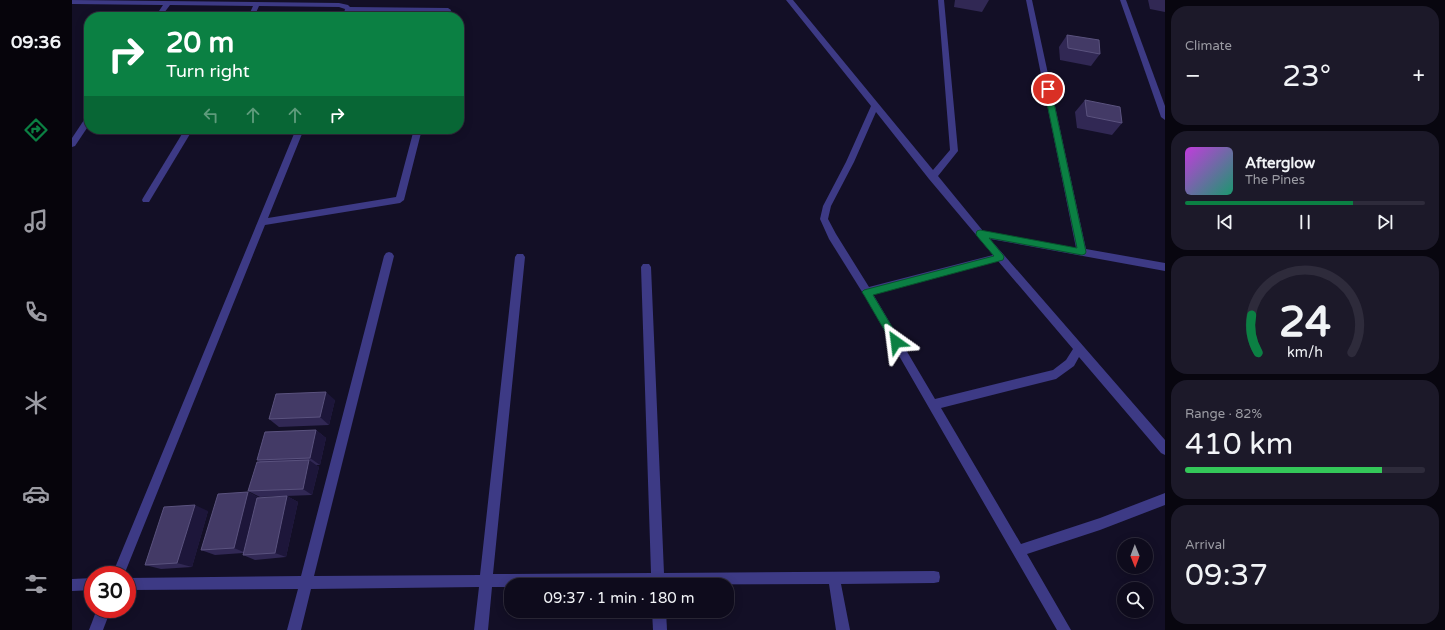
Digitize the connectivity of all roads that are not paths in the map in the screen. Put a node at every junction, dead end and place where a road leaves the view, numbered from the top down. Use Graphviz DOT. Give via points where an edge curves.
graph roads {
  1 [pos="789,0"];
  2 [pos="941,0"];
  3 [pos="1029,0"];
  4 [pos="1123,0"];
  5 [pos="72,2"];
  6 [pos="168,3"];
  7 [pos="257,4"];
  8 [pos="348,9"];
  9 [pos="162,12"];
  10 [pos="253,12"];
  11 [pos="347,12"];
  12 [pos="447,12"];
  13 [pos="875,106"];
  14 [pos="1165,117"];
  15 [pos="84,126"];
  16 [pos="186,134"];
  17 [pos="298,134"];
  18 [pos="417,134"];
  19 [pos="72,144"];
  20 [pos="932,177"];
  21 [pos="146,200"];
  22 [pos="262,222"];
  23 [pos="980,234"];
  24 [pos="1082,252"];
  25 [pos="389,256"];
  26 [pos="520,257"];
  27 [pos="1000,257"];
  28 [pos="646,266"];
  29 [pos="1165,267"];
  30 [pos="867,292"];
  31 [pos="1078,348"];
  32 [pos="933,405"];
  33 [pos="1165,449"];
  34 [pos="1165,499"];
  35 [pos="1017,551"];
  36 [pos="122,566"];
  37 [pos="934,577"];
  38 [pos="658,578"];
  39 [pos="834,578"];
  40 [pos="734,580"];
  41 [pos="486,581"];
  42 [pos="504,581"];
  43 [pos="306,583"];
  44 [pos="84,584"];
  45 [pos="136,584"];
  46 [pos="72,585"];
  47 [pos="101,618"];
  48 [pos="659,618"];
  49 [pos="96,630"];
  50 [pos="294,630"];
  51 [pos="481,630"];
  52 [pos="660,630"];
  53 [pos="843,630"];
  54 [pos="1064,630"];
  1 -- 13 [label="street"];
  2 -- 20 [label="street" via="954,152"];
  3 -- 24 [label="street"];
  4 -- 14 [label="street"];
  5 -- 6 [label="street"];
  6 -- 7 [label="street"];
  6 -- 9 [label="street"];
  7 -- 8 [label="street" via="339,5"];
  7 -- 10 [label="street"];
  8 -- 11 [label="street"];
  8 -- 12 [label="street" via="448,10"];
  13 -- 20 [label="street"];
  13 -- 30 [label="street" via="827,206 824,219"];
  15 -- 19 [label="street"];
  16 -- 21 [label="street"];
  17 -- 22 [label="street"];
  18 -- 22 [label="street" via="400,200"];
  20 -- 23 [label="street"];
  22 -- 36 [label="street"];
  23 -- 24 [label="street"];
  23 -- 27 [label="street"];
  24 -- 29 [label="street"];
  25 -- 43 [label="street"];
  26 -- 41 [label="street"];
  27 -- 30 [label="street"];
  27 -- 31 [label="street"];
  28 -- 38 [label="street"];
  30 -- 32 [label="street"];
  31 -- 32 [label="street" via="1070,363 1056,374"];
  31 -- 33 [label="street"];
  32 -- 35 [label="street"];
  34 -- 35 [label="street" via="1100,524"];
  35 -- 54 [label="street"];
  37 -- 39 [label="street"];
  39 -- 40 [label="street"];
  39 -- 53 [label="street"];
  41 -- 42 [label="street"];
  41 -- 43 [label="street"];
  41 -- 51 [label="street"];
  43 -- 45 [label="street"];
  43 -- 50 [label="street"];
  44 -- 46 [label="street"];
  47 -- 49 [label="street"];
  48 -- 52 [label="street"];
}
